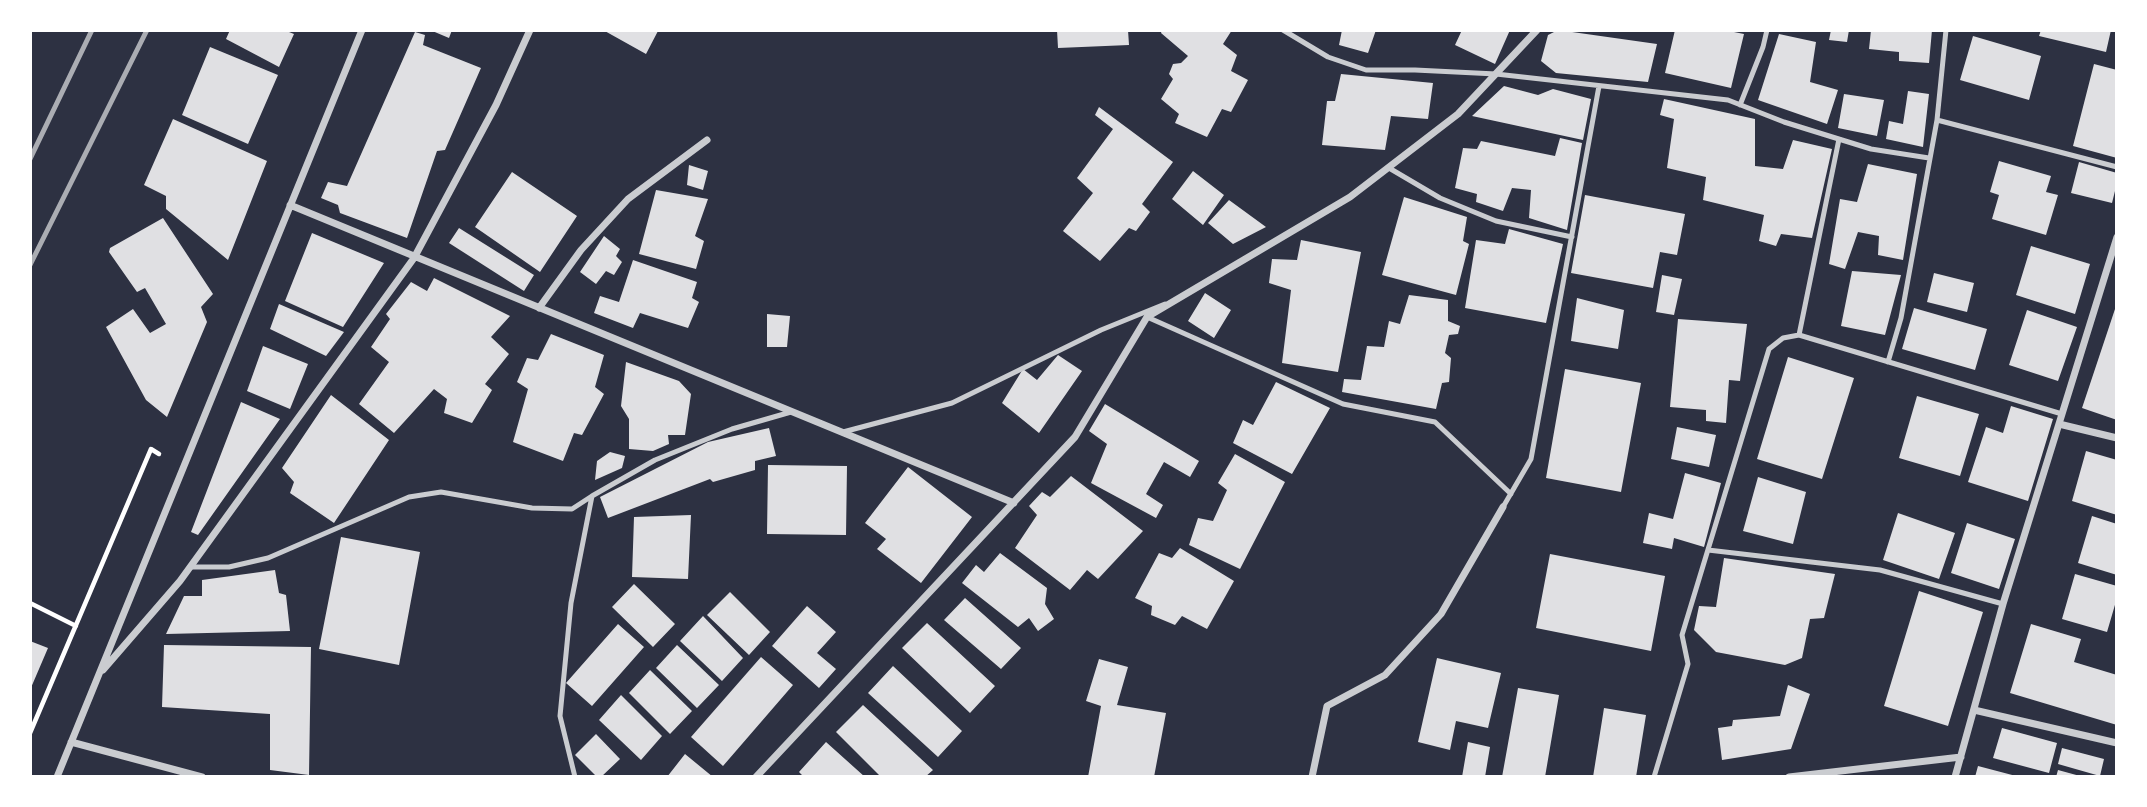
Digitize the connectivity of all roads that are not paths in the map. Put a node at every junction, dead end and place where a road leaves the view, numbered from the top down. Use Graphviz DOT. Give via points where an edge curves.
graph roads {
  1 [pos="362,30"];
  2 [pos="530,30"];
  3 [pos="1283,30"];
  4 [pos="1536,30"];
  5 [pos="1767,30"];
  6 [pos="1947,30"];
  7 [pos="1496,74"];
  8 [pos="1599,86"];
  9 [pos="1740,105"];
  10 [pos="1937,120"];
  11 [pos="1839,139"];
  12 [pos="707,140"];
  13 [pos="1929,158"];
  14 [pos="2117,167"];
  15 [pos="1389,168"];
  16 [pos="290,205"];
  17 [pos="1572,237"];
  18 [pos="2117,237"];
  19 [pos="414,258"];
  20 [pos="1177,299"];
  21 [pos="539,309"];
  22 [pos="1147,317"];
  23 [pos="1799,335"];
  24 [pos="1888,362"];
  25 [pos="791,412"];
  26 [pos="2062,414"];
  27 [pos="2059,424"];
  28 [pos="842,433"];
  29 [pos="2117,438"];
  30 [pos="1511,494"];
  31 [pos="592,496"];
  32 [pos="1014,503"];
  33 [pos="1503,507"];
  34 [pos="1708,550"];
  35 [pos="190,567"];
  36 [pos="2003,604"];
  37 [pos="98,676"];
  38 [pos="1974,710"];
  39 [pos="71,742"];
  40 [pos="2117,743"];
  41 [pos="1961,757"];
  42 [pos="57,777"];
  43 [pos="202,777"];
  44 [pos="575,777"];
  45 [pos="756,777"];
  46 [pos="1312,777"];
  47 [pos="1654,777"];
  48 [pos="1789,777"];
  49 [pos="1955,777"];
  1 -- 16 [label="street"];
  2 -- 19 [label="street" via="496,105"];
  3 -- 7 [label="lane" via="1328,57 1366,70"];
  4 -- 7 [label="street"];
  5 -- 9 [label="lane"];
  6 -- 10 [label="lane"];
  7 -- 8 [label="lane"];
  7 -- 15 [label="street" via="1458,114"];
  8 -- 9 [label="lane"];
  8 -- 17 [label="lane"];
  9 -- 11 [label="lane"];
  10 -- 13 [label="lane"];
  10 -- 14 [label="lane"];
  11 -- 13 [label="lane"];
  11 -- 23 [label="lane"];
  12 -- 21 [label="street" via="628,199 581,250"];
  13 -- 24 [label="lane" via="1901,318"];
  15 -- 17 [label="lane" via="1440,198 1496,221"];
  15 -- 20 [label="street" via="1350,197"];
  16 -- 19 [label="street"];
  16 -- 37 [label="street"];
  17 -- 30 [label="lane" via="1531,459"];
  18 -- 26 [label="street"];
  19 -- 21 [label="street"];
  19 -- 35 [label="street"];
  20 -- 22 [label="street"];
  20 -- 28 [label="lane" via="1101,330 952,403"];
  21 -- 25 [label="street"];
  22 -- 30 [label="lane" via="1343,404 1435,422"];
  22 -- 32 [label="street" via="1075,437"];
  23 -- 24 [label="lane"];
  23 -- 34 [label="lane" via="1783,338 1769,349"];
  24 -- 26 [label="lane"];
  25 -- 28 [label="street"];
  25 -- 31 [label="lane" via="732,429 656,460"];
  26 -- 27 [label="street"];
  27 -- 29 [label="street"];
  27 -- 36 [label="street"];
  28 -- 32 [label="street"];
  30 -- 33 [label="lane"];
  31 -- 35 [label="lane" via="572,509 532,509 441,492 409,497 268,558 229,567"];
  31 -- 44 [label="lane" via="571,603 560,716"];
  32 -- 45 [label="street"];
  33 -- 46 [label="street" via="1441,614 1385,675 1326,706"];
  34 -- 36 [label="lane" via="1880,570"];
  34 -- 47 [label="lane" via="1682,635 1688,664"];
  35 -- 37 [label="street"];
  36 -- 38 [label="street"];
  37 -- 39 [label="street"];
  38 -- 40 [label="street"];
  38 -- 41 [label="street"];
  39 -- 42 [label="street"];
  39 -- 43 [label="street"];
  41 -- 48 [label="street"];
  41 -- 49 [label="street"];
}
